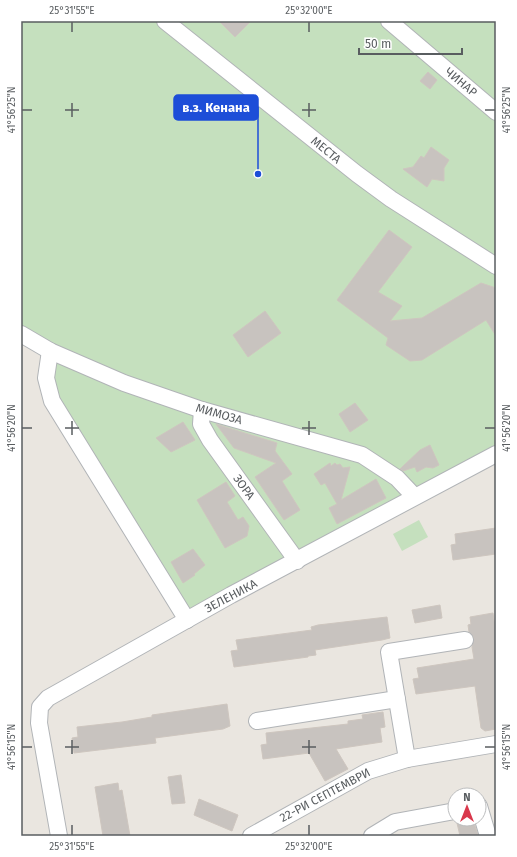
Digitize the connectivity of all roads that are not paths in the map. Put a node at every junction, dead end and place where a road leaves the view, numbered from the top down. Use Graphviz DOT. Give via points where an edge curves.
graph roads {
  1 [pos="165,21"];
  2 [pos="389,21"];
  3 [pos="496,112"];
  4 [pos="496,266"];
  5 [pos="21,334"];
  6 [pos="50,351"];
  7 [pos="202,410"];
  8 [pos="496,454"];
  9 [pos="414,496"];
  10 [pos="296,561"];
  11 [pos="187,620"];
  12 [pos="465,640"];
  13 [pos="396,699"];
  14 [pos="257,721"];
  15 [pos="496,744"];
  16 [pos="407,759"];
  17 [pos="447,812"];
  18 [pos="59,836"];
  19 [pos="251,836"];
  20 [pos="372,836"];
  1 -- 4 [label="street, МЕСТА" via="357,174 391,199"];
  2 -- 3 [label="street, ЧИНАР"];
  5 -- 6 [label="street, МИМОЗА"];
  6 -- 7 [label="street, МИМОЗА" via="124,383"];
  6 -- 11 [label="street" via="46,378 52,401"];
  7 -- 9 [label="street, МИМОЗА" via="362,455 397,478"];
  7 -- 10 [label="street, ЗОРА" via="201,424 210,440"];
  8 -- 9 [label="street, ЗЕЛЕНИКА"];
  9 -- 10 [label="street, ЗЕЛЕНИКА"];
  10 -- 11 [label="street, ЗЕЛЕНИКА"];
  11 -- 18 [label="street, ЗЕЛЕНИКА" via="48,698 40,707 39,724"];
  12 -- 13 [label="street" via="389,652"];
  13 -- 14 [label="street"];
  13 -- 16 [label="street"];
  15 -- 16 [label="street, 22-РИ СЕПТЕМВРИ"];
  16 -- 19 [label="street, 22-РИ СЕПТЕМВРИ" via="350,779"];
  17 -- 20 [label="street" via="395,822"];
}
